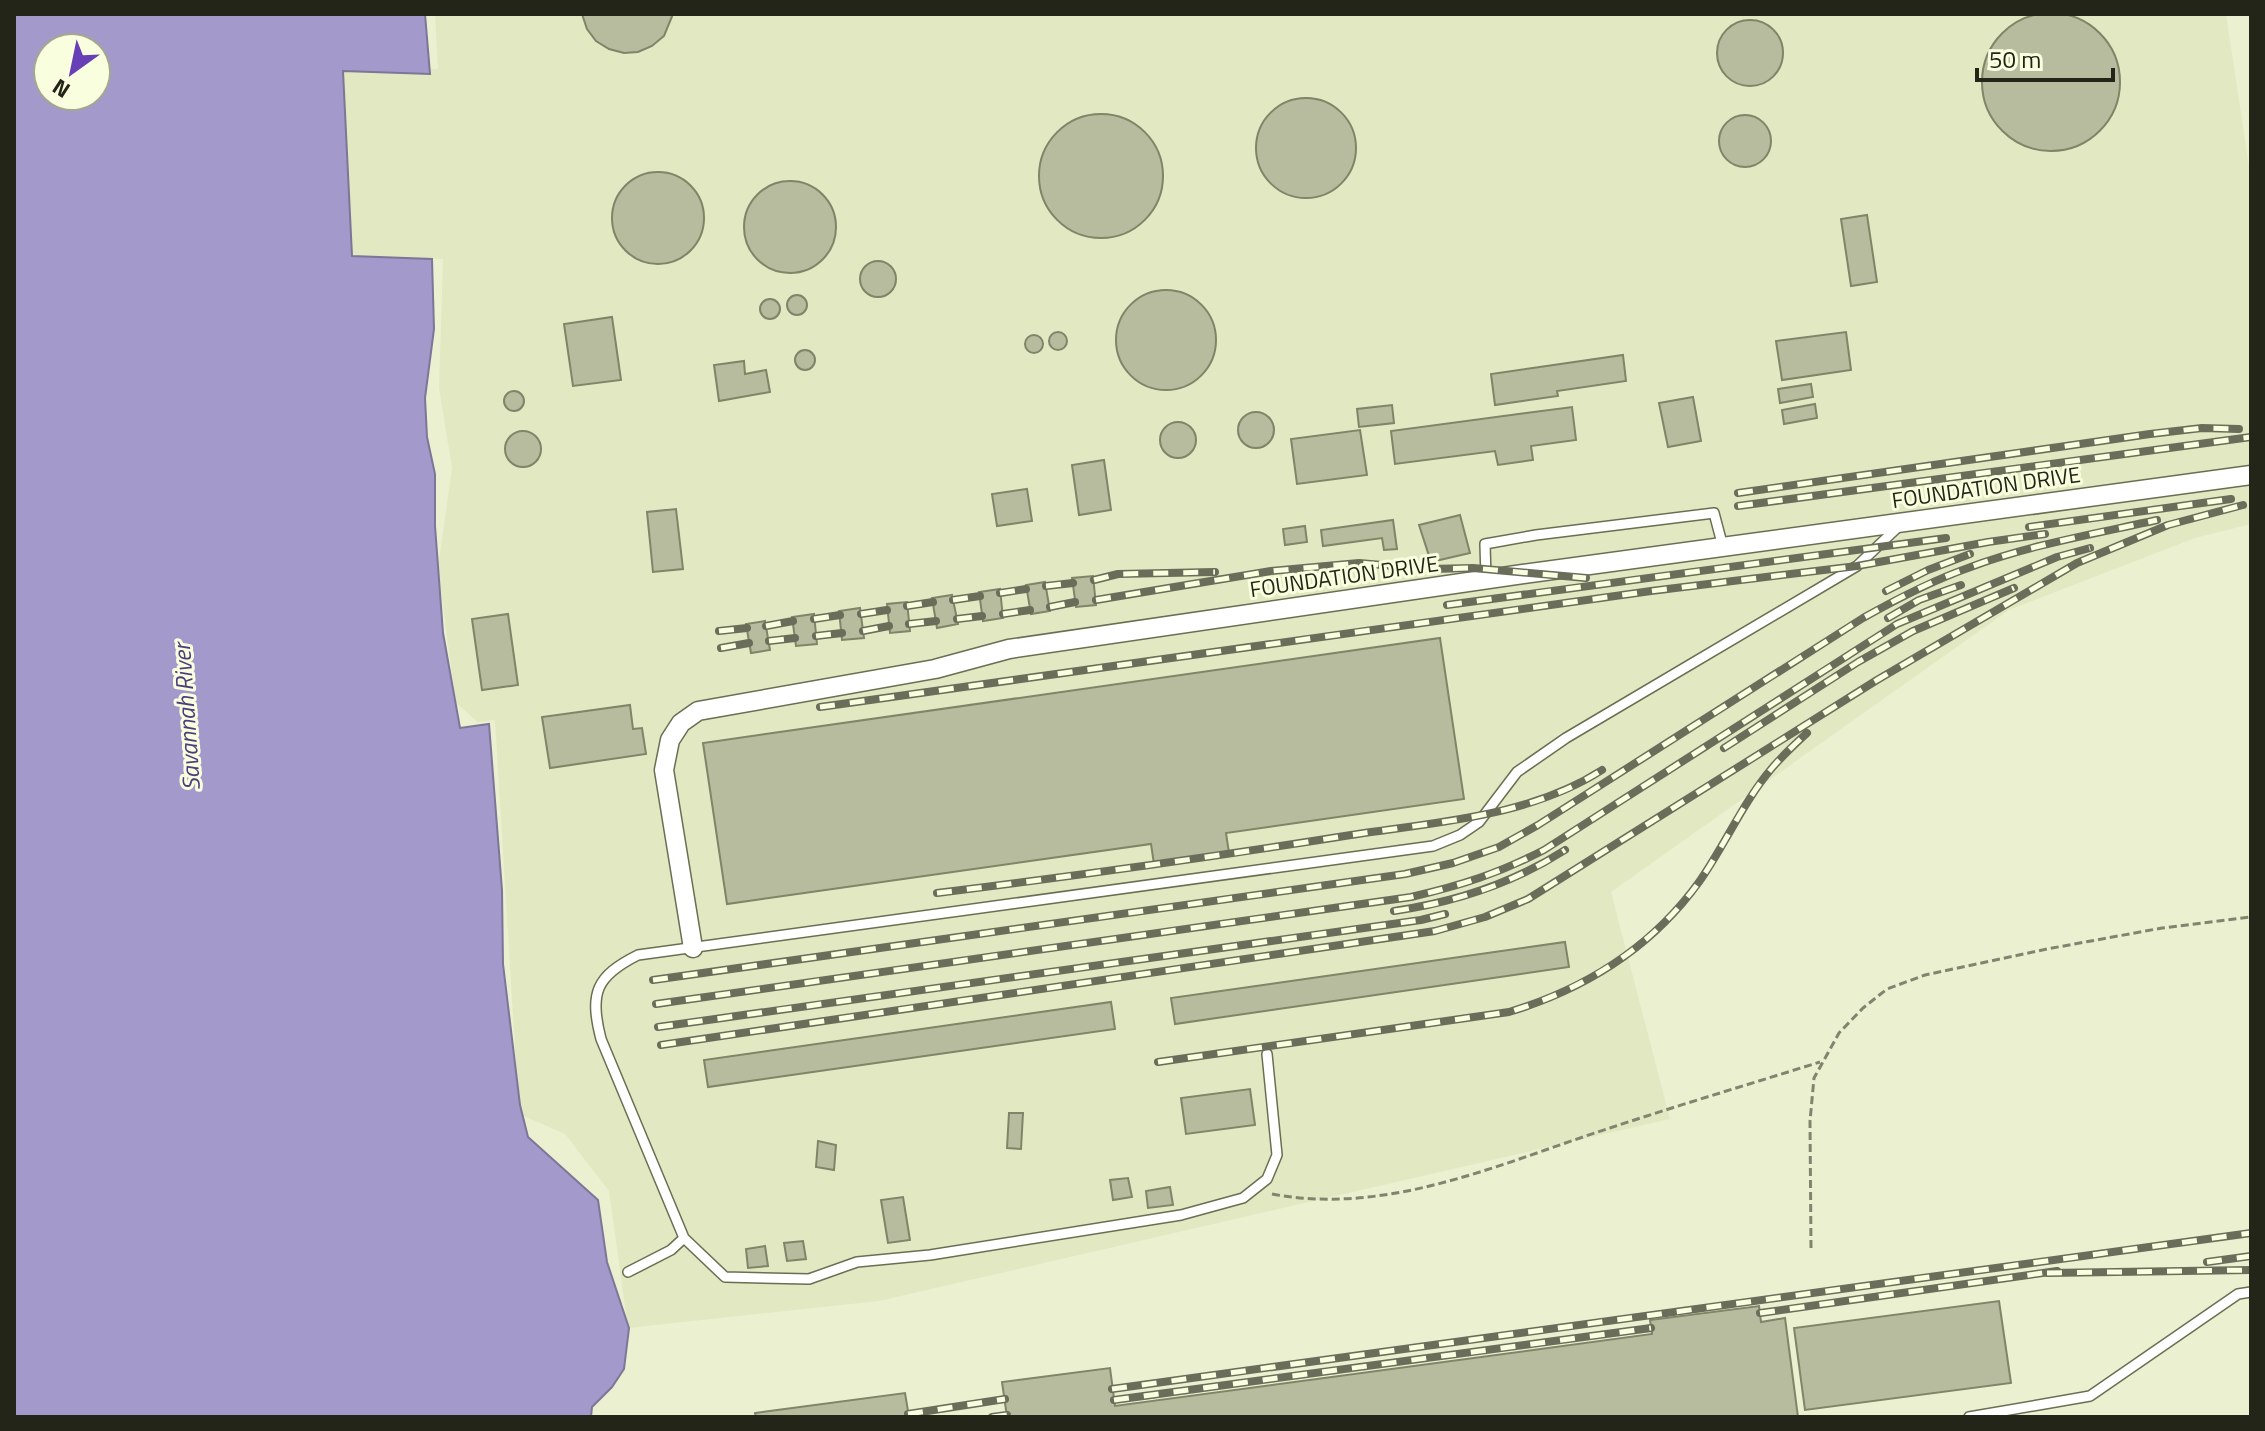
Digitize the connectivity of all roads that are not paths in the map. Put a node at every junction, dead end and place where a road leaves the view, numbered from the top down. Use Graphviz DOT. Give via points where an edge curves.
graph roads {
  1 [pos="2251,475"];
  2 [pos="1902,523"];
  3 [pos="1723,547"];
  4 [pos="1486,579"];
  5 [pos="693,948"];
  6 [pos="1267,1054"];
  7 [pos="684,1238"];
  8 [pos="628,1272"];
  9 [pos="2251,1292"];
  10 [pos="1969,1417"];
  1 -- 2 [label="street, FOUNDATION DRIVE"];
  2 -- 3 [label="street, FOUNDATION DRIVE"];
  2 -- 5 [label="lane" via="1857,566 1566,738 1517,772 1479,822 1433,846"];
  3 -- 4 [label="street, FOUNDATION DRIVE"];
  3 -- 4 [label="lane" via="1714,513 1536,535 1485,544"];
  4 -- 5 [label="street, FOUNDATION DRIVE" via="1009,649 935,669 698,711 670,740 664,770"];
  5 -- 7 [label="lane" via="638,955 618,965 596,994 594,1012"];
  6 -- 7 [label="lane" via="1277,1155 1267,1179 1243,1198 1181,1215 857,1262 809,1279 725,1277"];
  7 -- 8 [label="lane"];
  9 -- 10 [label="lane" via="2238,1294 2090,1396"];
}
